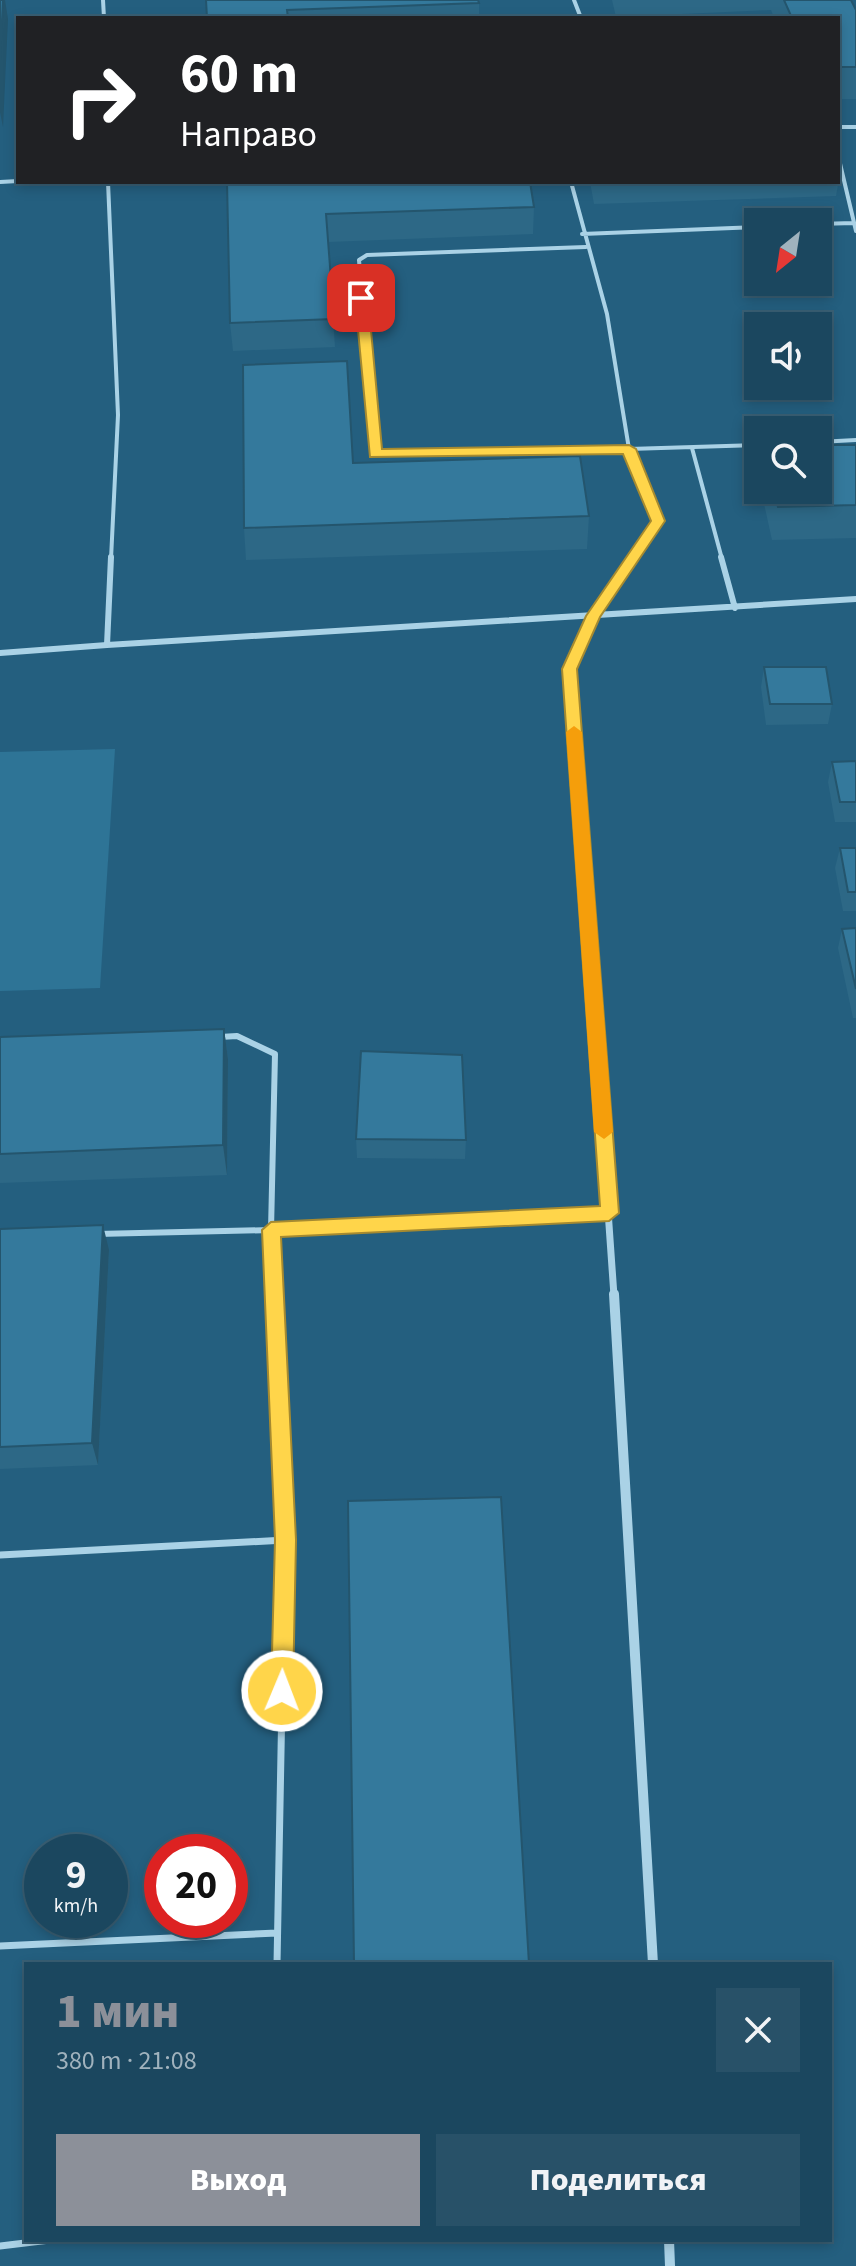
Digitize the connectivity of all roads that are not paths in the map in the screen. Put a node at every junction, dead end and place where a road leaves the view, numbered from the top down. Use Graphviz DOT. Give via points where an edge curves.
graph roads {
  1 [pos="840,164"];
  2 [pos="108,184"];
  3 [pos="571,184"];
  4 [pos="853,223"];
  5 [pos="832,224"];
  6 [pos="744,228"];
  7 [pos="856,231"];
  8 [pos="582,234"];
  9 [pos="586,247"];
  10 [pos="856,440"];
  11 [pos="832,441"];
  12 [pos="744,446"];
  13 [pos="692,448"];
  14 [pos="629,449"];
  15 [pos="856,599"];
  16 [pos="735,608"];
  17 [pos="593,616"];
  18 [pos="107,645"];
  19 [pos="0,653"];
  20 [pos="206,1037"];
  21 [pos="609,1213"];
  22 [pos="271,1230"];
  23 [pos="80,1235"];
  24 [pos="285,1540"];
  25 [pos="0,1555"];
  26 [pos="277,1933"];
  27 [pos="0,1946"];
  28 [pos="277,1962"];
  29 [pos="653,1962"];
  30 [pos="33,2242"];
  31 [pos="669,2242"];
  32 [pos="0,2246"];
  33 [pos="670,2266"];
  1 -- 4 [label="lane"];
  2 -- 18 [label="lane" via="118,415"];
  3 -- 8 [label="lane"];
  4 -- 5 [label="lane"];
  4 -- 7 [label="lane"];
  6 -- 8 [label="lane"];
  8 -- 9 [label="lane"];
  9 -- 14 [label="lane" via="607,314"];
  9 -- 14 [label="lane" via="367,255 359,260 375,454"];
  10 -- 11 [label="lane"];
  12 -- 13 [label="lane"];
  13 -- 14 [label="lane"];
  13 -- 16 [label="lane"];
  14 -- 17 [label="lane" via="658,521"];
  15 -- 16 [label="lane"];
  16 -- 17 [label="lane"];
  17 -- 18 [label="lane"];
  17 -- 21 [label="street" via="570,669"];
  18 -- 19 [label="lane"];
  20 -- 22 [label="lane" via="237,1036 275,1054"];
  21 -- 22 [label="lane"];
  21 -- 29 [label="street"];
  22 -- 23 [label="lane"];
  22 -- 24 [label="lane"];
  24 -- 25 [label="lane"];
  24 -- 26 [label="lane"];
  26 -- 27 [label="lane"];
  26 -- 28 [label="lane"];
  30 -- 32 [label="lane"];
  31 -- 33 [label="street"];
}
